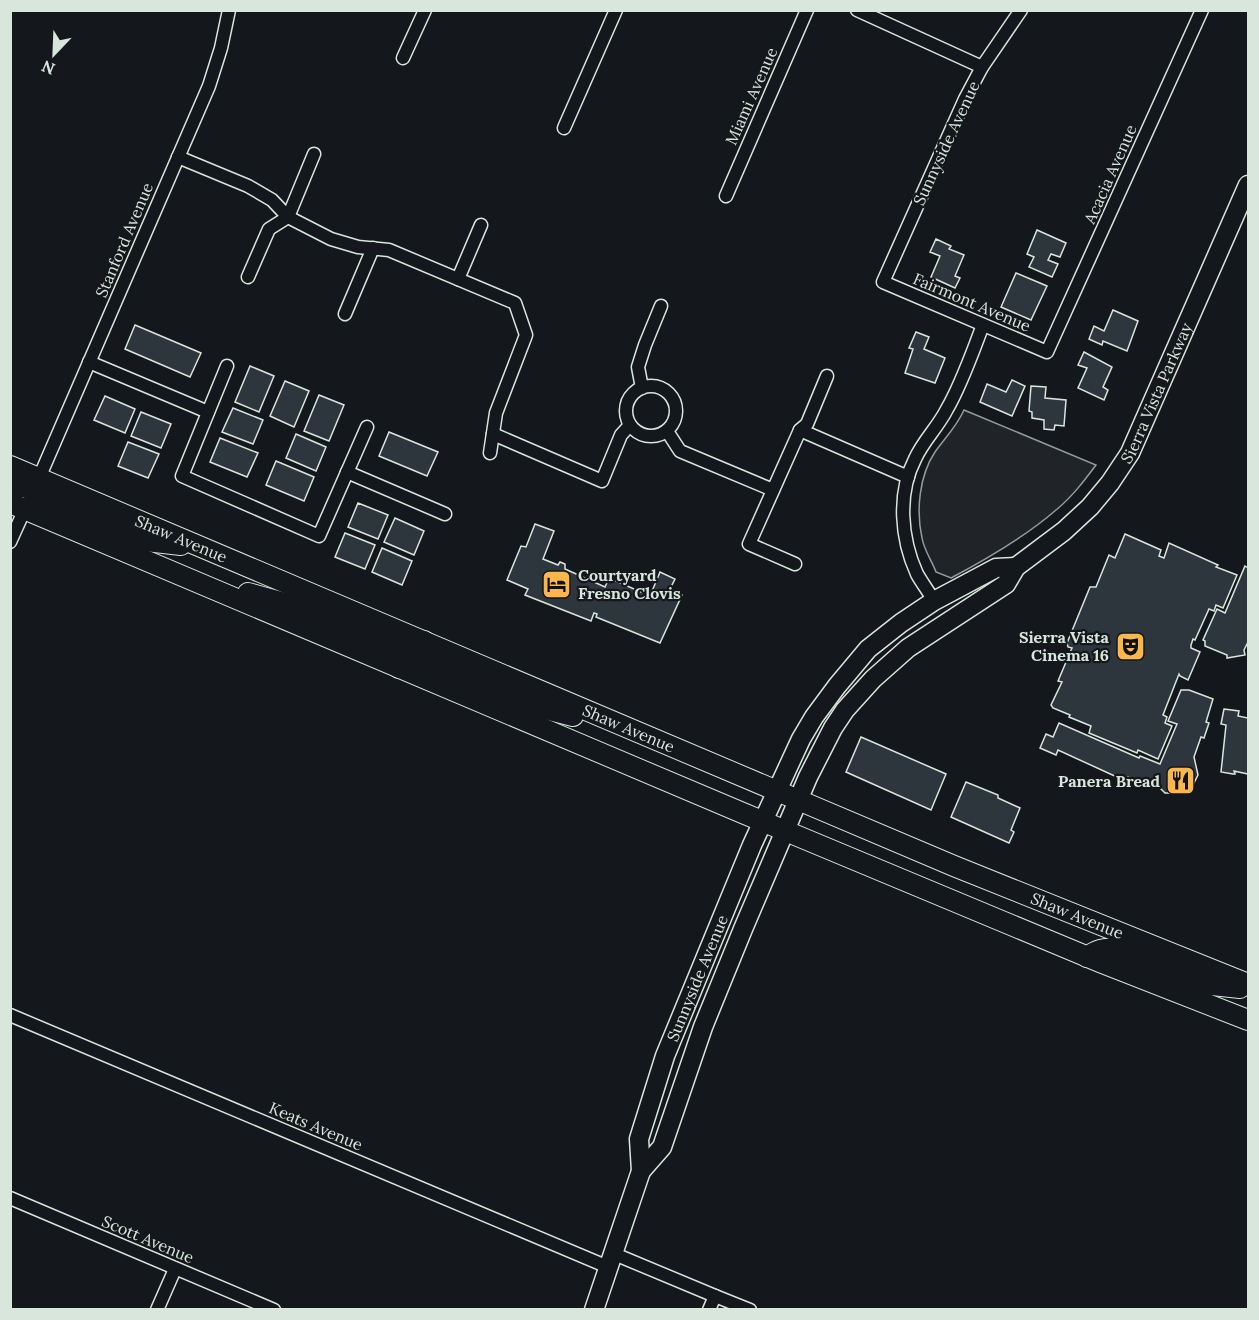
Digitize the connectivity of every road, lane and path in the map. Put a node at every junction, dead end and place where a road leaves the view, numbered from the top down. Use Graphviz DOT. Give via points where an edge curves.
graph roads {
  1 [pos="229,10"];
  2 [pos="425,10"];
  3 [pos="616,10"];
  4 [pos="807,10"];
  5 [pos="857,10"];
  6 [pos="1021,10"];
  7 [pos="1202,10"];
  8 [pos="403,58"];
  9 [pos="982,67"];
  10 [pos="564,128"];
  11 [pos="314,154"];
  12 [pos="178,157"];
  13 [pos="1248,185"];
  14 [pos="726,196"];
  15 [pos="288,217"];
  16 [pos="481,225"];
  17 [pos="373,248"];
  18 [pos="248,277"];
  19 [pos="458,279"];
  20 [pos="883,282"];
  21 [pos="661,306"];
  22 [pos="345,314"];
  23 [pos="982,325"];
  24 [pos="1047,352"];
  25 [pos="89,362"];
  26 [pos="227,366"];
  27 [pos="827,376"];
  28 [pos="642,388"];
  29 [pos="208,412"];
  30 [pos="630,425"];
  31 [pos="367,427"];
  32 [pos="800,430"];
  33 [pos="666,431"];
  34 [pos="493,434"];
  35 [pos="490,453"];
  36 [pos="10,466"];
  37 [pos="347,472"];
  38 [pos="908,477"];
  39 [pos="39,478"];
  40 [pos="10,485"];
  41 [pos="772,490"];
  42 [pos="18,506"];
  43 [pos="445,514"];
  44 [pos="10,542"];
  45 [pos="204,548"];
  46 [pos="795,564"];
  47 [pos="1016,567"];
  48 [pos="182,576"];
  49 [pos="934,601"];
  50 [pos="424,641"];
  51 [pos="399,668"];
  52 [pos="845,710"];
  53 [pos="632,730"];
  54 [pos="776,791"];
  55 [pos="798,799"];
  56 [pos="763,821"];
  57 [pos="784,830"];
  58 [pos="1087,957"];
  59 [pos="1248,984"];
  60 [pos="1248,989"];
  61 [pos="10,1015"];
  62 [pos="1248,1020"];
  63 [pos="640,1171"];
  64 [pos="10,1198"];
  65 [pos="610,1260"];
  66 [pos="175,1269"];
  67 [pos="715,1296"];
  68 [pos="157,1310"];
  69 [pos="274,1310"];
  70 [pos="594,1310"];
  71 [pos="709,1310"];
  72 [pos="750,1310"];
  1 -- 12 [label="street, Stanford Avenue" via="209,86"];
  2 -- 8 [label="street"];
  3 -- 10 [label="street"];
  4 -- 14 [label="street, Miami Avenue"];
  5 -- 9 [label="street"];
  6 -- 9 [label="street, Sunnyside Avenue"];
  7 -- 24 [label="street, Acacia Avenue"];
  9 -- 20 [label="street, Sunnyside Avenue"];
  11 -- 15 [label="street"];
  12 -- 15 [label="street" via="248,186 272,200"];
  12 -- 25 [label="street, Stanford Avenue"];
  13 -- 47 [label="main road, Sierra Vista Parkway" via="1130,453 1090,507"];
  15 -- 17 [label="street" via="331,239"];
  15 -- 18 [label="street" via="269,229"];
  16 -- 19 [label="street"];
  17 -- 19 [label="street" via="389,250"];
  17 -- 22 [label="street"];
  19 -- 34 [label="street" via="514,303 526,335 496,413"];
  20 -- 23 [label="street, Fairmont Avenue"];
  21 -- 28 [label="street" via="638,367"];
  23 -- 24 [label="street, Fairmont Avenue"];
  23 -- 38 [label="street" via="957,391 914,460"];
  25 -- 29 [label="street"];
  25 -- 39 [label="street, Stanford Avenue"];
  26 -- 29 [label="street"];
  27 -- 32 [label="street" via="807,424"];
  28 -- 30 [label="street" via="629,400"];
  28 -- 33 [label="street" via="659,388 672,398 675,419"];
  29 -- 37 [label="street" via="182,476 319,536"];
  30 -- 33 [label="street" via="644,435"];
  30 -- 34 [label="street" via="621,435 602,481"];
  31 -- 37 [label="street"];
  32 -- 38 [label="street"];
  32 -- 41 [label="street"];
  33 -- 41 [label="street" via="680,451"];
  34 -- 35 [label="street"];
  36 -- 39 [label="main road, Shaw Avenue"];
  37 -- 43 [label="street"];
  38 -- 49 [label="street" via="903,502 908,550"];
  39 -- 40 [label="main road" via="26,488"];
  39 -- 45 [label="main road, Shaw Avenue"];
  41 -- 46 [label="street" via="749,544"];
  42 -- 44 [label="street"];
  42 -- 45 [label="main road" via="40,498 146,541"];
  42 -- 48 [label="main road, Shaw Avenue"];
  45 -- 50 [label="main road, Shaw Avenue"];
  47 -- 49 [label="main road, Sierra Vista Parkway" via="996,568"];
  47 -- 52 [label="main road, Sierra Vista Parkway" via="1005,584 890,662"];
  48 -- 50 [label="main road" via="295,606 397,648 408,649"];
  48 -- 51 [label="main road, Shaw Avenue"];
  49 -- 52 [label="main road" via="933,613 871,665"];
  49 -- 54 [label="main road, Sierra Vista Parkway" via="868,649 850,669 814,717"];
  50 -- 53 [label="main road, Shaw Avenue"];
  51 -- 53 [label="main road" via="412,659 422,658 534,706"];
  51 -- 56 [label="main road, Shaw Avenue"];
  52 -- 55 [label="main road, Sierra Vista Parkway"];
  53 -- 54 [label="main road, Shaw Avenue"];
  54 -- 55 [label="main road, Shaw Avenue"];
  54 -- 56 [label="main road, Sunnyside Avenue"];
  55 -- 57 [label="main road, Sunnyside Avenue"];
  55 -- 59 [label="main road, Shaw Avenue"];
  56 -- 57 [label="main road, Shaw Avenue"];
  56 -- 63 [label="main road, Sunnyside Avenue" via="665,1056 639,1139"];
  57 -- 58 [label="main road, Shaw Avenue"];
  57 -- 63 [label="main road, Sunnyside Avenue" via="716,993 662,1147"];
  58 -- 60 [label="main road" via="1096,950 1114,949 1203,984"];
  58 -- 62 [label="main road, Shaw Avenue"];
  61 -- 65 [label="street, Keats Avenue"];
  63 -- 65 [label="main road, Sunnyside Avenue"];
  64 -- 66 [label="street, Scott Avenue"];
  65 -- 67 [label="street, Keats Avenue"];
  65 -- 70 [label="main road, Sunnyside Avenue"];
  66 -- 68 [label="street"];
  66 -- 69 [label="street, Scott Avenue"];
  67 -- 71 [label="street"];
  67 -- 72 [label="street, Keats Avenue"];
}
